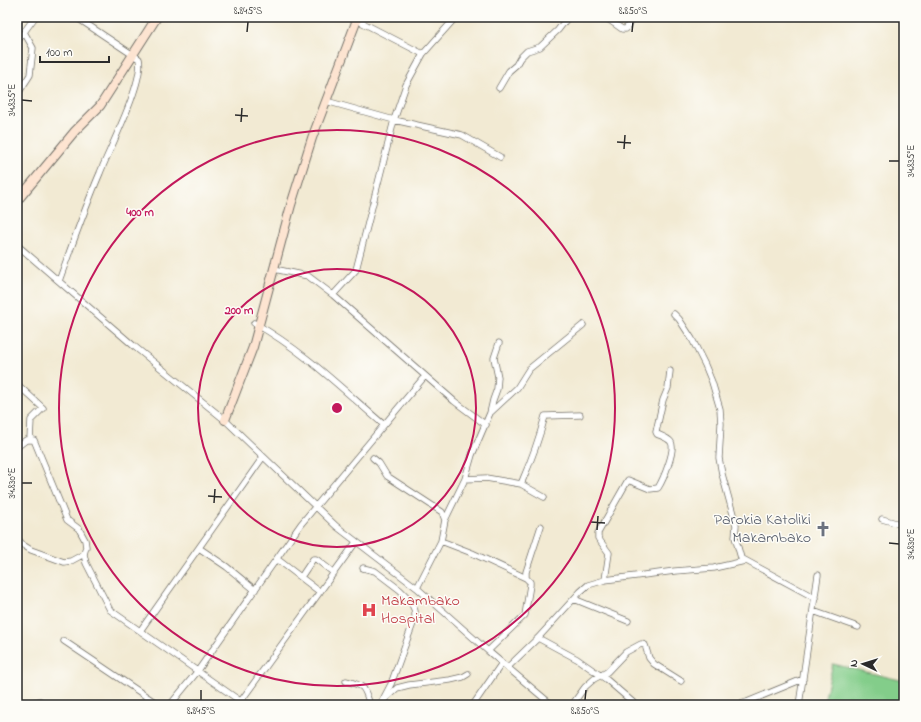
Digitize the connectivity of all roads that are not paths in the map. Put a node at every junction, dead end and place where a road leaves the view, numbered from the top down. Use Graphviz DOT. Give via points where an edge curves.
graph roads {
  1 [pos="35,17"];
  2 [pos="76,17"];
  3 [pos="157,17"];
  4 [pos="456,17"];
  5 [pos="568,17"];
  6 [pos="605,17"];
  7 [pos="634,17"];
  8 [pos="357,18"];
  9 [pos="24,32"];
  10 [pos="17,42"];
  11 [pos="423,54"];
  12 [pos="132,55"];
  13 [pos="499,88"];
  14 [pos="17,95"];
  15 [pos="326,101"];
  16 [pos="394,120"];
  17 [pos="500,157"];
  18 [pos="17,201"];
  19 [pos="17,246"];
  20 [pos="274,269"];
  21 [pos="59,281"];
  22 [pos="334,295"];
  23 [pos="674,314"];
  24 [pos="257,324"];
  25 [pos="583,325"];
  26 [pos="499,343"];
  27 [pos="670,371"];
  28 [pos="425,376"];
  29 [pos="17,384"];
  30 [pos="490,413"];
  31 [pos="580,415"];
  32 [pos="225,420"];
  33 [pos="384,425"];
  34 [pos="486,425"];
  35 [pos="30,439"];
  36 [pos="17,447"];
  37 [pos="263,457"];
  38 [pos="373,458"];
  39 [pos="465,479"];
  40 [pos="521,484"];
  41 [pos="544,497"];
  42 [pos="316,506"];
  43 [pos="882,519"];
  44 [pos="445,520"];
  45 [pos="904,524"];
  46 [pos="541,526"];
  47 [pos="17,538"];
  48 [pos="441,541"];
  49 [pos="356,542"];
  50 [pos="199,548"];
  51 [pos="84,554"];
  52 [pos="277,559"];
  53 [pos="745,561"];
  54 [pos="363,568"];
  55 [pos="334,573"];
  56 [pos="818,575"];
  57 [pos="301,577"];
  58 [pos="526,578"];
  59 [pos="605,580"];
  60 [pos="417,588"];
  61 [pos="256,590"];
  62 [pos="320,592"];
  63 [pos="815,598"];
  64 [pos="574,599"];
  65 [pos="813,611"];
  66 [pos="628,621"];
  67 [pos="858,627"];
  68 [pos="140,632"];
  69 [pos="538,638"];
  70 [pos="64,641"];
  71 [pos="488,651"];
  72 [pos="502,663"];
  73 [pos="508,667"];
  74 [pos="197,672"];
  75 [pos="468,674"];
  76 [pos="600,676"];
  77 [pos="190,677"];
  78 [pos="803,679"];
  79 [pos="346,681"];
  80 [pos="681,681"];
  81 [pos="242,704"];
  82 [pos="381,704"];
  83 [pos="22,705"];
  84 [pos="44,705"];
  85 [pos="159,705"];
  86 [pos="170,705"];
  87 [pos="370,705"];
  88 [pos="473,705"];
  89 [pos="552,705"];
  90 [pos="572,705"];
  91 [pos="636,705"];
  92 [pos="737,705"];
  93 [pos="799,705"];
  1 -- 9 [label="street"];
  2 -- 12 [label="street"];
  3 -- 12 [label="street"];
  4 -- 11 [label="street"];
  5 -- 13 [label="street" via="540,46 527,51 520,58"];
  6 -- 7 [label="street" via="622,29 626,29"];
  8 -- 11 [label="street"];
  8 -- 15 [label="street"];
  9 -- 10 [label="street"];
  9 -- 14 [label="street" via="33,48 30,75"];
  11 -- 16 [label="street" via="406,85"];
  12 -- 18 [label="street" via="100,106 75,131"];
  12 -- 21 [label="street" via="139,59 140,68 131,100 99,173"];
  15 -- 16 [label="street"];
  15 -- 20 [label="street" via="291,205"];
  16 -- 17 [label="street" via="462,135"];
  16 -- 22 [label="street" via="356,270"];
  19 -- 21 [label="street"];
  20 -- 22 [label="street" via="308,276"];
  20 -- 24 [label="street"];
  21 -- 32 [label="street"];
  22 -- 28 [label="street"];
  23 -- 53 [label="street" via="692,339 705,365 720,409 719,458 736,525 735,537 741,558"];
  24 -- 32 [label="street" via="253,347"];
  24 -- 33 [label="street" via="305,355"];
  25 -- 30 [label="street" via="529,369 517,388"];
  26 -- 30 [label="street" via="494,358 498,377 497,389"];
  27 -- 59 [label="street" via="656,432 672,442 670,459 658,488 650,490 628,480 598,533 598,538 609,554"];
  28 -- 33 [label="street"];
  28 -- 34 [label="street"];
  29 -- 35 [label="street" via="42,408 31,420"];
  30 -- 34 [label="street"];
  31 -- 40 [label="street" via="545,416 534,454"];
  32 -- 37 [label="street"];
  33 -- 42 [label="street"];
  34 -- 39 [label="street" via="472,455"];
  35 -- 36 [label="street"];
  35 -- 51 [label="street" via="34,440 67,520 79,529 85,540"];
  37 -- 42 [label="street"];
  37 -- 50 [label="street"];
  38 -- 44 [label="street" via="387,476 442,512"];
  39 -- 40 [label="street" via="486,478"];
  39 -- 44 [label="street"];
  40 -- 41 [label="street"];
  42 -- 49 [label="street"];
  42 -- 52 [label="street"];
  43 -- 45 [label="street"];
  44 -- 48 [label="street"];
  46 -- 58 [label="street"];
  47 -- 51 [label="street" via="23,546 64,562"];
  48 -- 58 [label="street"];
  48 -- 60 [label="street"];
  49 -- 55 [label="street"];
  49 -- 60 [label="street"];
  50 -- 61 [label="street"];
  50 -- 68 [label="street"];
  51 -- 68 [label="street" via="110,610"];
  52 -- 57 [label="street"];
  52 -- 61 [label="street"];
  53 -- 59 [label="street" via="714,568"];
  53 -- 63 [label="street"];
  54 -- 82 [label="street" via="375,571 400,590 410,600 415,611 415,618"];
  55 -- 57 [label="street" via="314,559"];
  55 -- 62 [label="street"];
  56 -- 63 [label="street"];
  57 -- 62 [label="street"];
  58 -- 71 [label="street" via="530,585 525,614"];
  59 -- 64 [label="street" via="588,585"];
  60 -- 71 [label="street"];
  61 -- 74 [label="street"];
  62 -- 81 [label="street"];
  63 -- 65 [label="street"];
  64 -- 66 [label="street"];
  64 -- 69 [label="street"];
  65 -- 67 [label="street"];
  65 -- 78 [label="street"];
  68 -- 74 [label="street"];
  69 -- 73 [label="street"];
  69 -- 76 [label="street" via="577,658"];
  70 -- 85 [label="street"];
  71 -- 72 [label="street"];
  72 -- 73 [label="street"];
  72 -- 88 [label="street"];
  73 -- 89 [label="street"];
  74 -- 81 [label="street"];
  74 -- 86 [label="street"];
  75 -- 82 [label="street" via="450,680 397,688"];
  76 -- 80 [label="street" via="626,652 644,644 654,664"];
  76 -- 90 [label="street" via="585,686"];
  76 -- 91 [label="street"];
  77 -- 86 [label="street"];
  78 -- 92 [label="street"];
  78 -- 93 [label="street"];
  79 -- 87 [label="street" via="361,685"];
  83 -- 84 [label="street" via="40,701"];
}
